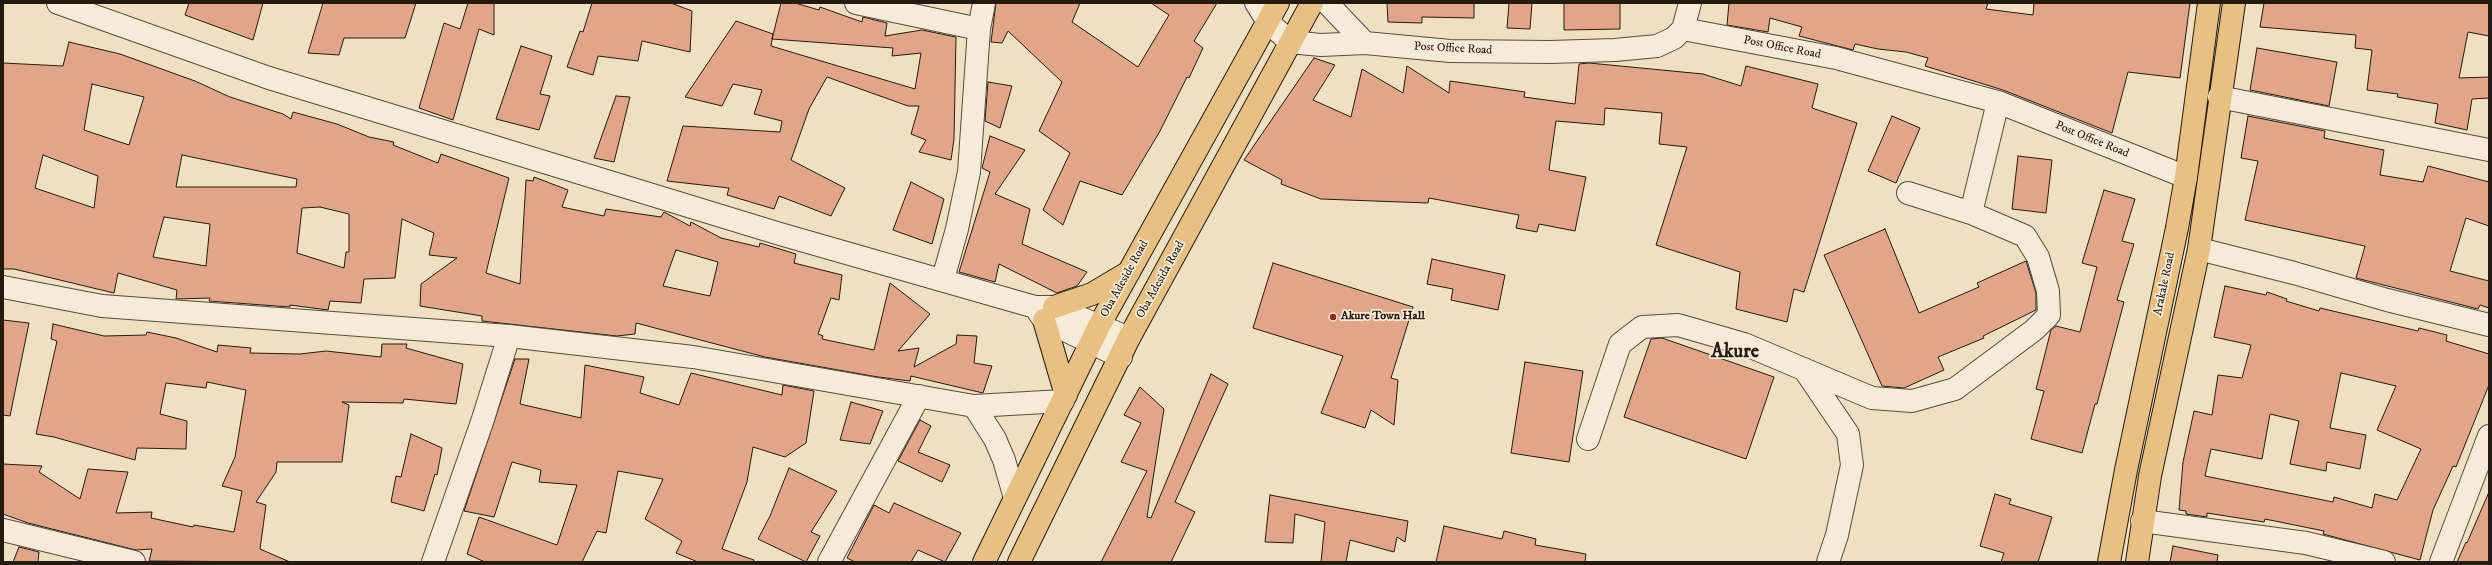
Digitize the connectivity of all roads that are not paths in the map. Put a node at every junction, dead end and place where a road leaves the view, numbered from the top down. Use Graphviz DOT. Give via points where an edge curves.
graph roads {
  1 [pos="58,3"];
  2 [pos="856,3"];
  3 [pos="984,3"];
  4 [pos="1256,3"];
  5 [pos="1278,3"];
  6 [pos="1312,3"];
  7 [pos="1327,3"];
  8 [pos="1690,3"];
  9 [pos="2209,3"];
  10 [pos="2234,3"];
  11 [pos="1268,22"];
  12 [pos="979,29"];
  13 [pos="1683,29"];
  14 [pos="1290,42"];
  15 [pos="1365,43"];
  16 [pos="2219,97"];
  17 [pos="1998,102"];
  18 [pos="2489,150"];
  19 [pos="2186,177"];
  20 [pos="1908,193"];
  21 [pos="1971,213"];
  22 [pos="2199,249"];
  23 [pos="1128,272"];
  24 [pos="943,279"];
  25 [pos="3,288"];
  26 [pos="1044,311"];
  27 [pos="2489,325"];
  28 [pos="1096,333"];
  29 [pos="509,336"];
  30 [pos="1125,348"];
  31 [pos="1804,369"];
  32 [pos="919,396"];
  33 [pos="1065,398"];
  34 [pos="974,406"];
  35 [pos="2489,436"];
  36 [pos="1588,439"];
  37 [pos="1015,498"];
  38 [pos="2142,521"];
  39 [pos="3,530"];
  40 [pos="134,562"];
  41 [pos="433,562"];
  42 [pos="829,562"];
  43 [pos="984,562"];
  44 [pos="1019,562"];
  45 [pos="1828,562"];
  46 [pos="2109,562"];
  47 [pos="2137,562"];
  48 [pos="2384,562"];
  49 [pos="2441,562"];
  1 -- 24 [label="street" via="269,78 780,234"];
  2 -- 12 [label="street"];
  3 -- 12 [label="street"];
  4 -- 11 [label="street"];
  5 -- 11 [label="main road, Oba Adeside Road"];
  6 -- 14 [label="main road, Oba Adesida Road"];
  7 -- 15 [label="street"];
  8 -- 13 [label="street"];
  9 -- 19 [label="main road, Arakale Road"];
  10 -- 16 [label="main road"];
  11 -- 14 [label="street"];
  11 -- 23 [label="main road, Oba Adeside Road"];
  12 -- 24 [label="street" via="969,172"];
  13 -- 15 [label="street, Post Office Road" via="1674,38 1657,46 1615,50 1450,51"];
  13 -- 17 [label="street, Post Office Road" via="1836,58"];
  14 -- 15 [label="street, Post Office Road" via="1321,45"];
  14 -- 30 [label="main road, Oba Adesida Road"];
  16 -- 18 [label="street"];
  16 -- 22 [label="main road"];
  17 -- 19 [label="street, Post Office Road"];
  17 -- 21 [label="street"];
  19 -- 46 [label="main road, Arakale Road"];
  20 -- 21 [label="street"];
  21 -- 31 [label="street" via="2025,236 2038,257 2048,291 2049,315 2034,330 1954,389 1912,400 1872,398"];
  22 -- 27 [label="street"];
  22 -- 38 [label="main road"];
  23 -- 26 [label="main road" via="1092,294"];
  23 -- 28 [label="main road, Oba Adeside Road"];
  24 -- 26 [label="street"];
  25 -- 29 [label="street" via="74,302 141,310"];
  26 -- 28 [label="street"];
  26 -- 33 [label="main road"];
  28 -- 30 [label="street"];
  28 -- 33 [label="main road, Oba Adeside Road"];
  29 -- 32 [label="street" via="693,357"];
  29 -- 41 [label="street"];
  30 -- 44 [label="main road, Oba Adesida Road"];
  31 -- 36 [label="street" via="1744,344 1678,325 1642,327 1620,344"];
  31 -- 45 [label="street" via="1848,434 1852,465 1837,535"];
  32 -- 34 [label="street"];
  32 -- 42 [label="street"];
  33 -- 34 [label="street"];
  33 -- 37 [label="main road, Oba Adeside Road"];
  34 -- 37 [label="street" via="995,439"];
  35 -- 49 [label="street"];
  37 -- 43 [label="main road, Oba Adeside Road"];
  38 -- 47 [label="main road"];
  38 -- 48 [label="street" via="2306,543"];
  39 -- 40 [label="street"];
}
